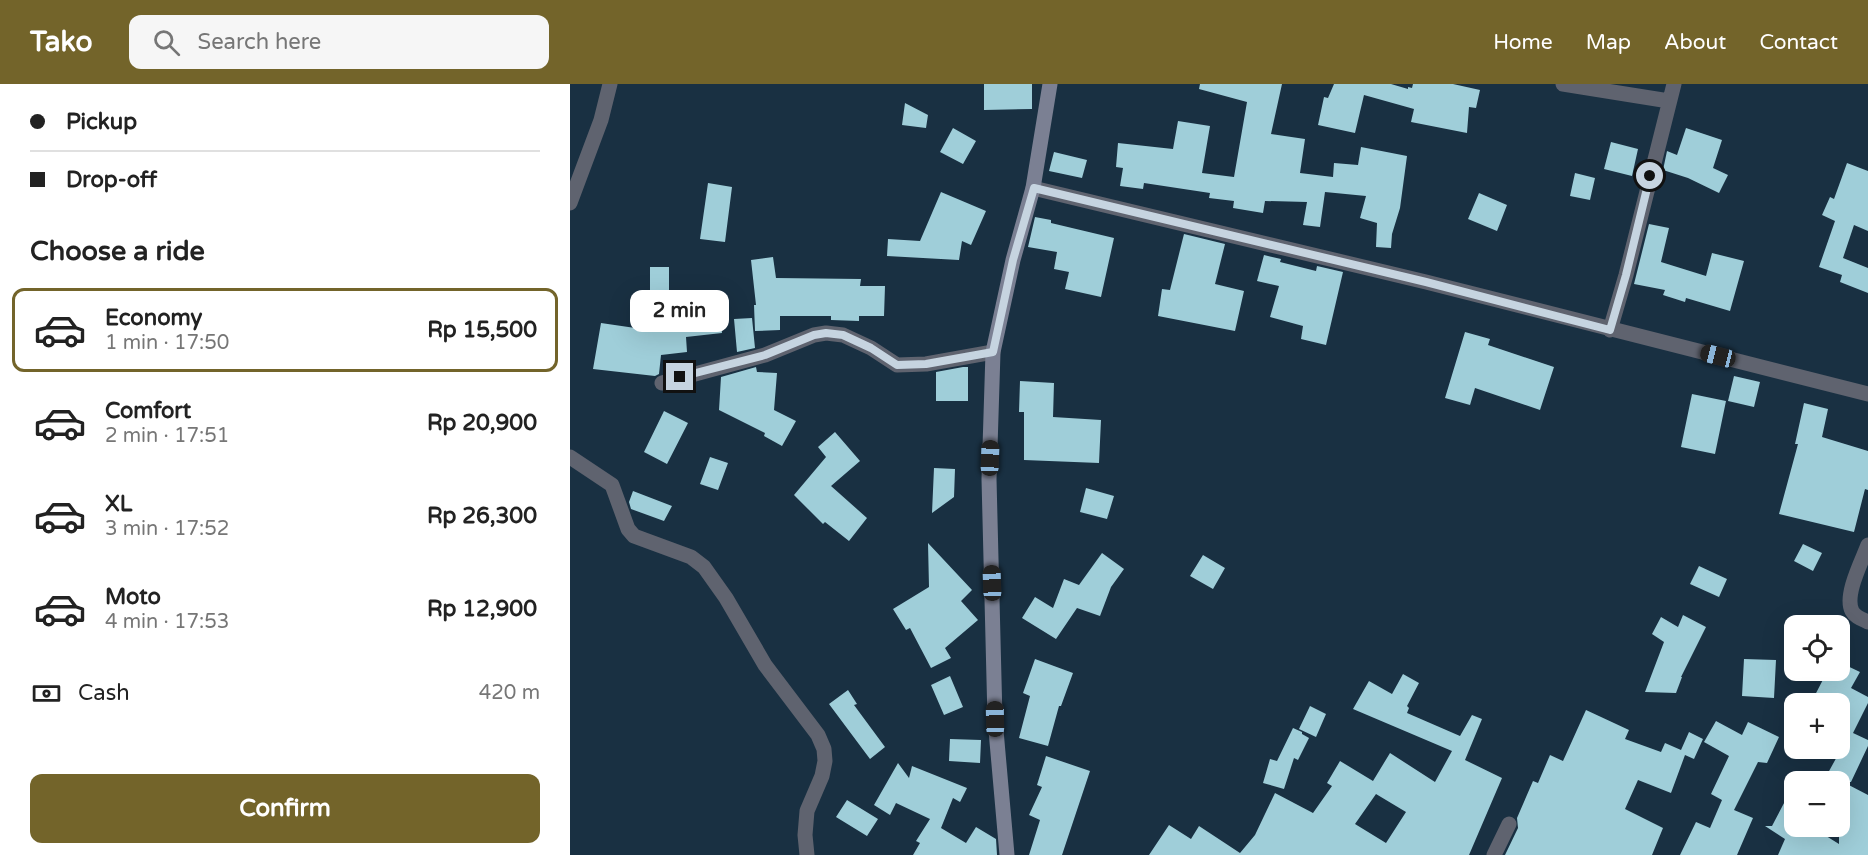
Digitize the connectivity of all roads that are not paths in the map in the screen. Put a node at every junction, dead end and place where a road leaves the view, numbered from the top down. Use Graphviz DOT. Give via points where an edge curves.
graph roads {
  1 [pos="610,84"];
  2 [pos="1050,84"];
  3 [pos="1563,84"];
  4 [pos="1674,84"];
  5 [pos="1669,101"];
  6 [pos="1034,188"];
  7 [pos="570,203"];
  8 [pos="1610,330"];
  9 [pos="993,352"];
  10 [pos="662,383"];
  11 [pos="1868,394"];
  12 [pos="570,457"];
  13 [pos="1868,545"];
  14 [pos="1868,621"];
  15 [pos="1509,824"];
  16 [pos="807,855"];
  17 [pos="1007,855"];
  18 [pos="1494,855"];
  1 -- 7 [label="street"];
  2 -- 6 [label="main road"];
  3 -- 5 [label="street"];
  4 -- 5 [label="street"];
  5 -- 8 [label="street"];
  6 -- 8 [label="street"];
  6 -- 9 [label="main road"];
  8 -- 11 [label="street"];
  9 -- 10 [label="street" via="897,365 843,335 826,333 765,355"];
  9 -- 17 [label="main road" via="989,479 995,719"];
  12 -- 16 [label="street" via="612,485 634,536 691,557 704,567 765,665 818,735 825,761 807,811"];
  13 -- 14 [label="street" via="1851,600 1855,614"];
  15 -- 18 [label="street"];
}
